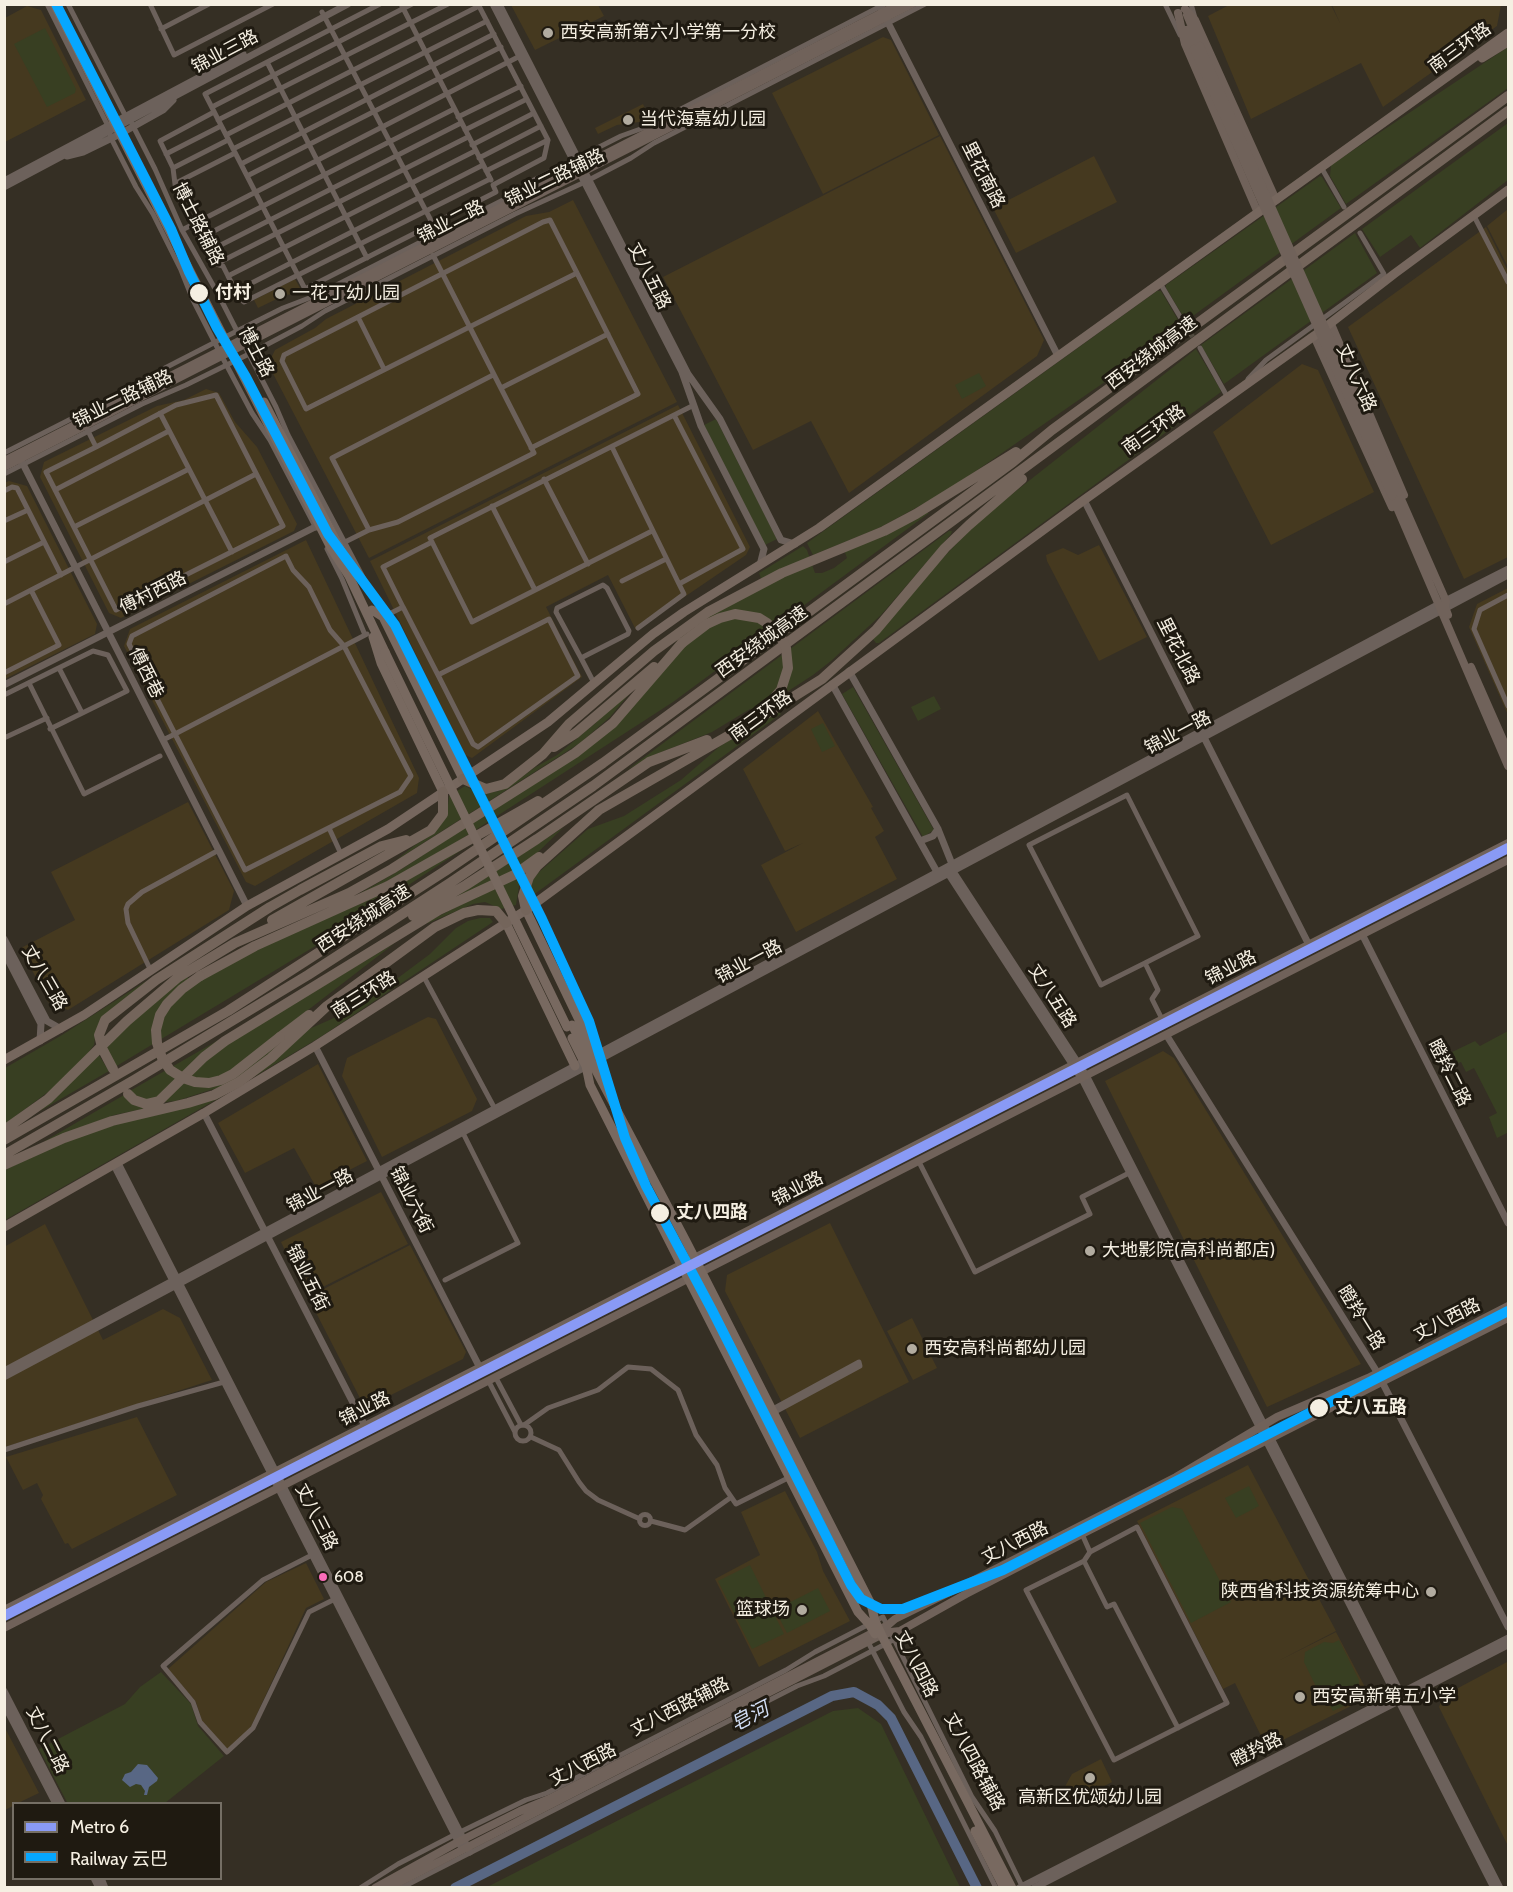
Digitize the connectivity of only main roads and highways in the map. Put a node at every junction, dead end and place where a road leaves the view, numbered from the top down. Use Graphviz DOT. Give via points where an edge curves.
graph roads {
  1 [pos="54,4"];
  2 [pos="60,4"];
  3 [pos="899,4"];
  4 [pos="912,4"];
  5 [pos="1182,7"];
  6 [pos="884,13"];
  7 [pos="1509,33"];
  8 [pos="1509,42"];
  9 [pos="1438,85"];
  10 [pos="1509,96"];
  11 [pos="1509,111"];
  12 [pos="119,127"];
  13 [pos="581,170"];
  14 [pos="1509,190"];
  15 [pos="1276,200"];
  16 [pos="1258,213"];
  17 [pos="430,250"];
  18 [pos="1331,324"];
  19 [pos="1314,336"];
  20 [pos="232,348"];
  21 [pos="1052,430"];
  22 [pos="1062,442"];
  23 [pos="20,459"];
  24 [pos="4,461"];
  25 [pos="4,467"];
  26 [pos="1395,494"];
  27 [pos="1406,530"];
  28 [pos="1419,536"];
  29 [pos="1443,606"];
  30 [pos="369,612"];
  31 [pos="678,642"];
  32 [pos="388,652"];
  33 [pos="766,710"];
  34 [pos="753,716"];
  35 [pos="730,733"];
  36 [pos="1509,751"];
  37 [pos="603,763"];
  38 [pos="1509,766"];
  39 [pos="463,779"];
  40 [pos="443,792"];
  41 [pos="599,810"];
  42 [pos="421,837"];
  43 [pos="1509,843"];
  44 [pos="1509,861"];
  45 [pos="526,910"];
  46 [pos="506,923"];
  47 [pos="308,975"];
  48 [pos="177,978"];
  49 [pos="327,1006"];
  50 [pos="4,1060"];
  51 [pos="587,1062"];
  52 [pos="113,1069"];
  53 [pos="128,1094"];
  54 [pos="4,1130"];
  55 [pos="4,1140"];
  56 [pos="4,1155"];
  57 [pos="4,1165"];
  58 [pos="4,1227"];
  59 [pos="693,1259"];
  60 [pos="681,1265"];
  61 [pos="701,1274"];
  62 [pos="689,1280"];
  63 [pos="1509,1306"];
  64 [pos="1509,1318"];
  65 [pos="4,1610"];
  66 [pos="4,1629"];
  67 [pos="878,1634"];
  68 [pos="462,1843"];
  69 [pos="375,1887"];
  70 [pos="388,1887"];
  71 [pos="1004,1887"];
  72 [pos="1012,1887"];
  1 -- 12 [label="main road, 博士路"];
  2 -- 12 [label="main road, 博士路"];
  3 -- 6 [label="main road, 锦业二路"];
  4 -- 6 [label="main road, 锦业二路"];
  5 -- 15 [label="main road" via="1195,20"];
  5 -- 16 [label="main road" via="1185,44"];
  5 -- 26 [label="main road, 丈八六路, bridge"];
  6 -- 13 [label="main road, 锦业二路"];
  7 -- 9 [label="highway, 南三环路"];
  8 -- 9 [label="highway"];
  9 -- 15 [label="highway, 南三环路"];
  10 -- 21 [label="highway, 西安绕城高速"];
  11 -- 22 [label="highway, 西安绕城高速"];
  12 -- 20 [label="main road, 博士路"];
  13 -- 17 [label="main road, 锦业二路"];
  13 -- 17 [label="main road, 锦业二路" via="439,236"];
  14 -- 18 [label="highway, 南三环路"];
  15 -- 16 [label="highway, 南三环路"];
  16 -- 39 [label="highway, 南三环路" via="795,544 653,634 548,722"];
  17 -- 20 [label="main road, 锦业二路"];
  18 -- 19 [label="highway, 南三环路"];
  18 -- 28 [label="main road"];
  19 -- 27 [label="main road" via="1386,496"];
  19 -- 45 [label="highway, 南三环路" via="849,671"];
  20 -- 23 [label="main road, 锦业二路"];
  20 -- 30 [label="main road, 博士路"];
  20 -- 30 [label="main road, 博士路" via="341,543"];
  21 -- 31 [label="highway" via="884,531 728,600"];
  21 -- 37 [label="highway, 西安绕城高速"];
  22 -- 33 [label="highway" via="945,548 876,630 822,679"];
  22 -- 47 [label="highway, 西安绕城高速" via="592,786"];
  23 -- 24 [label="main road, 锦业二路"];
  23 -- 25 [label="main road, 锦业二路"];
  26 -- 27 [label="main road, 丈八六路"];
  26 -- 28 [label="main road, 丈八六路"];
  27 -- 29 [label="main road, 丈八六路"];
  28 -- 29 [label="main road, 丈八六路"];
  29 -- 36 [label="main road, 丈八六路"];
  29 -- 38 [label="main road, 丈八六路"];
  30 -- 32 [label="main road, 博士路"];
  30 -- 39 [label="main road" via="382,617"];
  30 -- 40 [label="main road" via="368,633"];
  31 -- 33 [label="highway, bridge" via="707,624 735,614 767,623 781,637 789,668"];
  31 -- 39 [label="highway" via="576,733 514,778 486,789"];
  31 -- 48 [label="highway" via="631,705 575,753 392,869 349,893 235,943"];
  32 -- 51 [label="main road, 丈八四路, bridge"];
  33 -- 34 [label="highway"];
  33 -- 35 [label="highway"];
  34 -- 35 [label="highway"];
  34 -- 47 [label="highway" via="701,743 649,762 466,885"];
  35 -- 41 [label="highway"];
  37 -- 49 [label="highway, bridge" via="388,886 255,945 200,976 167,1004 156,1030 157,1043 170,1070 183,1078 209,1083 233,1074 307,1016"];
  37 -- 55 [label="highway, 西安绕城高速" via="445,872 278,979"];
  39 -- 40 [label="highway, 南三环路"];
  40 -- 42 [label="highway" via="443,814"];
  40 -- 50 [label="highway, 南三环路" via="388,829 247,906 61,1029"];
  41 -- 45 [label="highway" via="533,871 523,896"];
  41 -- 53 [label="highway" via="514,875 439,910 225,1041 159,1101 146,1104"];
  42 -- 48 [label="highway" via="203,958"];
  42 -- 52 [label="highway" via="382,846 270,907 111,1013 99,1035"];
  43 -- 59 [label="main road, 锦业路"];
  44 -- 61 [label="main road, 锦业路"];
  45 -- 46 [label="highway, 南三环路"];
  45 -- 51 [label="main road"];
  46 -- 49 [label="highway" via="496,911 464,913 435,927"];
  46 -- 51 [label="main road"];
  46 -- 58 [label="highway, 南三环路" via="315,1046"];
  47 -- 56 [label="highway, 西安绕城高速"];
  48 -- 54 [label="highway" via="127,1021 55,1093"];
  49 -- 57 [label="highway" via="271,1058 214,1095 112,1121"];
  51 -- 59 [label="main road, 丈八四路" via="644,1161"];
  51 -- 60 [label="main road, 丈八四路" via="590,1085"];
  59 -- 60 [label="main road, 锦业路"];
  59 -- 61 [label="main road, 丈八四路"];
  60 -- 62 [label="main road, 丈八四路"];
  60 -- 65 [label="main road, 锦业路"];
  61 -- 62 [label="main road, 锦业路"];
  61 -- 67 [label="main road, 丈八四路" via="871,1605"];
  62 -- 66 [label="main road, 锦业路"];
  62 -- 67 [label="main road, 丈八四路" via="858,1612"];
  63 -- 67 [label="main road, 丈八西路" via="1261,1426 1176,1477 895,1619"];
  64 -- 67 [label="main road, 丈八西路" via="1082,1534 900,1631"];
  67 -- 68 [label="main road, 丈八西路"];
  67 -- 71 [label="main road, 丈八四路"];
  67 -- 72 [label="main road, 丈八四路"];
  68 -- 69 [label="main road, 丈八西路"];
  68 -- 70 [label="main road, 丈八西路"];
}
